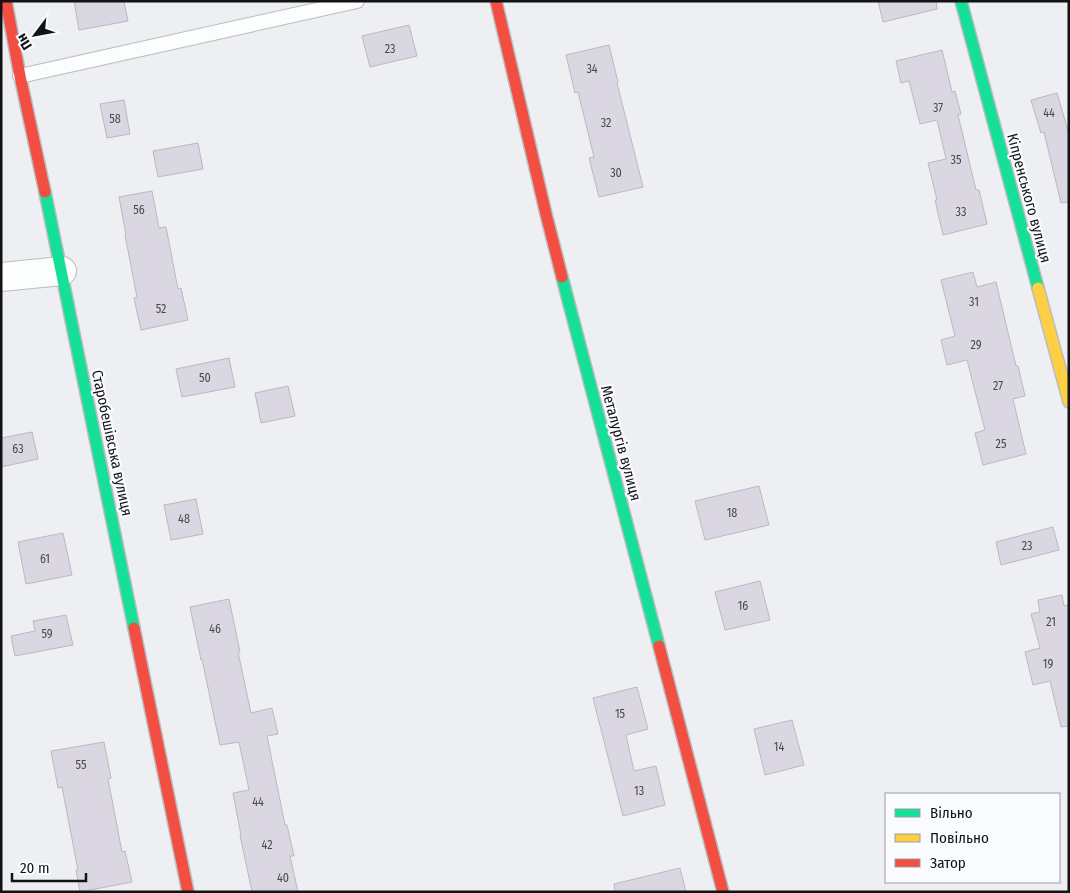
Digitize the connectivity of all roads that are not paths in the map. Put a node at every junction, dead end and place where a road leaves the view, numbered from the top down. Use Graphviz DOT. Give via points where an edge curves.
graph roads {
  1 [pos="6,1"];
  2 [pos="357,1"];
  3 [pos="496,1"];
  4 [pos="961,1"];
  5 [pos="20,76"];
  6 [pos="62,271"];
  7 [pos="1,277"];
  8 [pos="1069,402"];
  9 [pos="188,892"];
  10 [pos="723,892"];
  1 -- 5 [label="street, Старобешівська вулиця"];
  2 -- 5 [label="lane"];
  3 -- 10 [label="street, Металургів вулиця" via="546,214"];
  4 -- 8 [label="street, Кіпренського вулиця"];
  5 -- 6 [label="street, Старобешівська вулиця"];
  6 -- 7 [label="street"];
  6 -- 9 [label="street, Старобешівська вулиця"];
}
